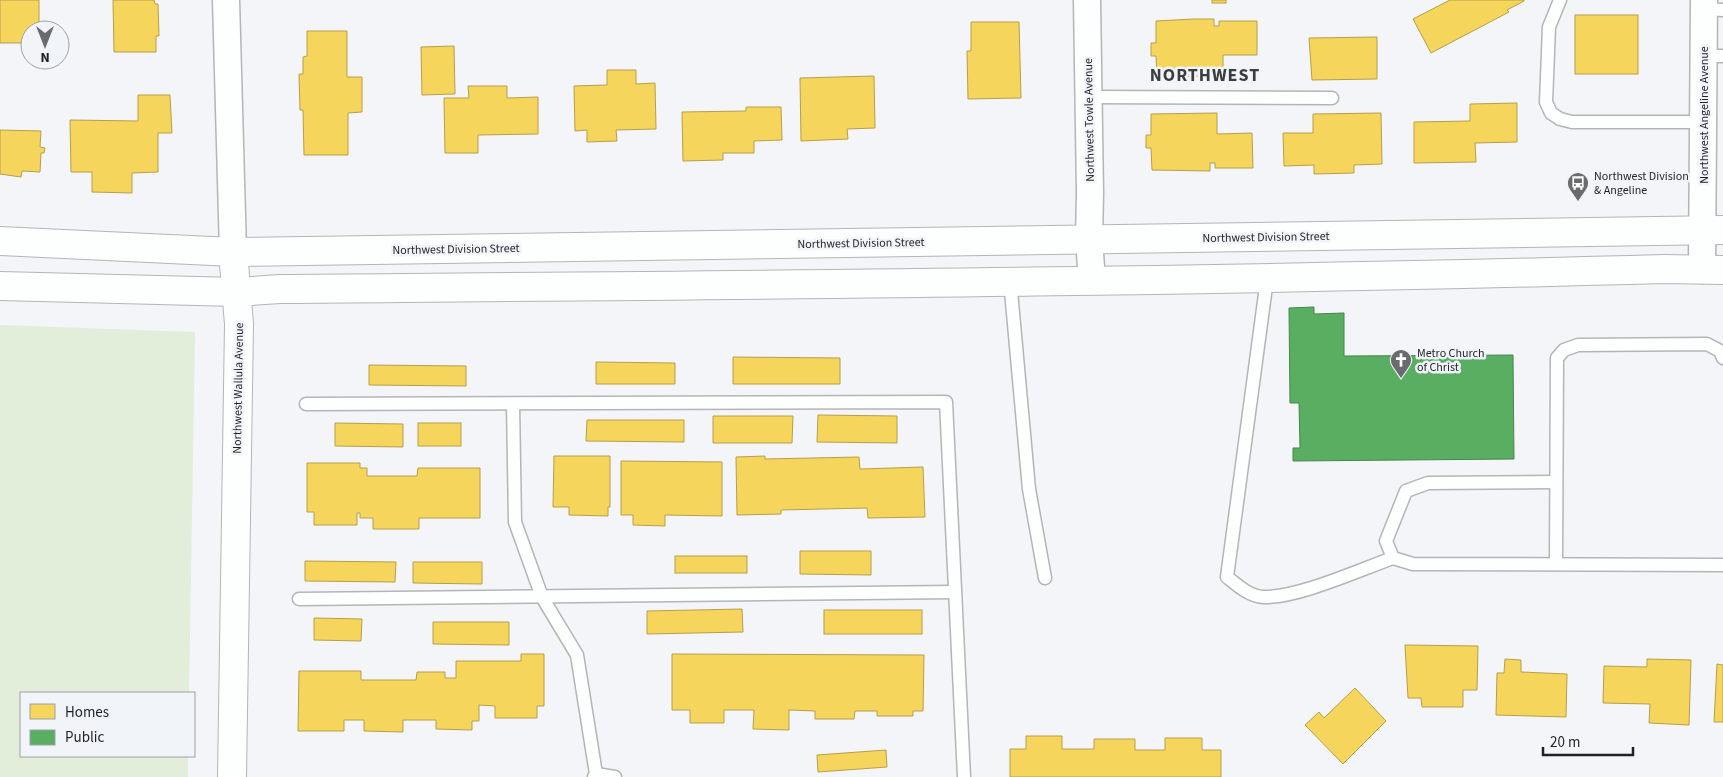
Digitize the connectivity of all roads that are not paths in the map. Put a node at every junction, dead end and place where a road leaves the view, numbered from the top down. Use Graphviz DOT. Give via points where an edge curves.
graph roads {
  1 [pos="226,0"];
  2 [pos="1087,0"];
  3 [pos="1560,0"];
  4 [pos="1710,6"];
  5 [pos="1714,56"];
  6 [pos="1088,97"];
  7 [pos="1332,98"];
  8 [pos="1704,122"];
  9 [pos="1713,230"];
  10 [pos="1089,240"];
  11 [pos="0,242"];
  12 [pos="233,252"];
  13 [pos="1713,270"];
  14 [pos="1267,279"];
  15 [pos="1010,280"];
  16 [pos="1092,280"];
  17 [pos="0,286"];
  18 [pos="237,292"];
  19 [pos="1723,358"];
  20 [pos="306,404"];
  21 [pos="513,404"];
  22 [pos="1556,482"];
  23 [pos="1393,558"];
  24 [pos="1556,564"];
  25 [pos="1723,564"];
  26 [pos="1045,578"];
  27 [pos="955,592"];
  28 [pos="542,596"];
  29 [pos="299,599"];
  30 [pos="595,775"];
  31 [pos="232,777"];
  32 [pos="615,777"];
  33 [pos="964,777"];
  1 -- 12 [label="street, Northwest Wallula Avenue"];
  2 -- 6 [label="street, Northwest Towle Avenue"];
  3 -- 8 [label="lane" via="1549,27 1546,102 1551,113 1572,122"];
  4 -- 5 [label="street, Northwest Angeline Avenue"];
  5 -- 8 [label="street, Northwest Angeline Avenue"];
  6 -- 7 [label="lane"];
  6 -- 10 [label="street, Northwest Towle Avenue"];
  8 -- 9 [label="street, Northwest Angeline Avenue"];
  9 -- 10 [label="main road, Northwest Division Street"];
  9 -- 13 [label="street, Northwest Angeline Avenue"];
  10 -- 12 [label="main road, Northwest Division Street"];
  10 -- 16 [label="street, Northwest Towle Avenue"];
  11 -- 12 [label="main road, Northwest Division Street"];
  12 -- 18 [label="main road, Northwest Wallula Avenue"];
  13 -- 14 [label="main road"];
  14 -- 16 [label="main road"];
  14 -- 23 [label="lane" via="1227,577 1242,589 1262,597 1291,594"];
  15 -- 16 [label="main road"];
  15 -- 18 [label="main road"];
  15 -- 26 [label="lane" via="1029,489"];
  17 -- 18 [label="main road"];
  18 -- 31 [label="main road, Northwest Wallula Avenue"];
  19 -- 22 [label="lane" via="1720,351 1707,344 1578,345 1564,350 1557,358"];
  20 -- 21 [label="lane"];
  21 -- 27 [label="lane" via="946,402"];
  21 -- 28 [label="lane" via="515,522"];
  22 -- 23 [label="lane" via="1428,483 1406,491 1386,541"];
  22 -- 24 [label="lane"];
  23 -- 24 [label="lane" via="1413,564"];
  24 -- 25 [label="lane"];
  27 -- 28 [label="lane"];
  27 -- 33 [label="lane"];
  28 -- 29 [label="lane"];
  28 -- 30 [label="lane" via="577,655"];
  30 -- 32 [label="lane"];
}
